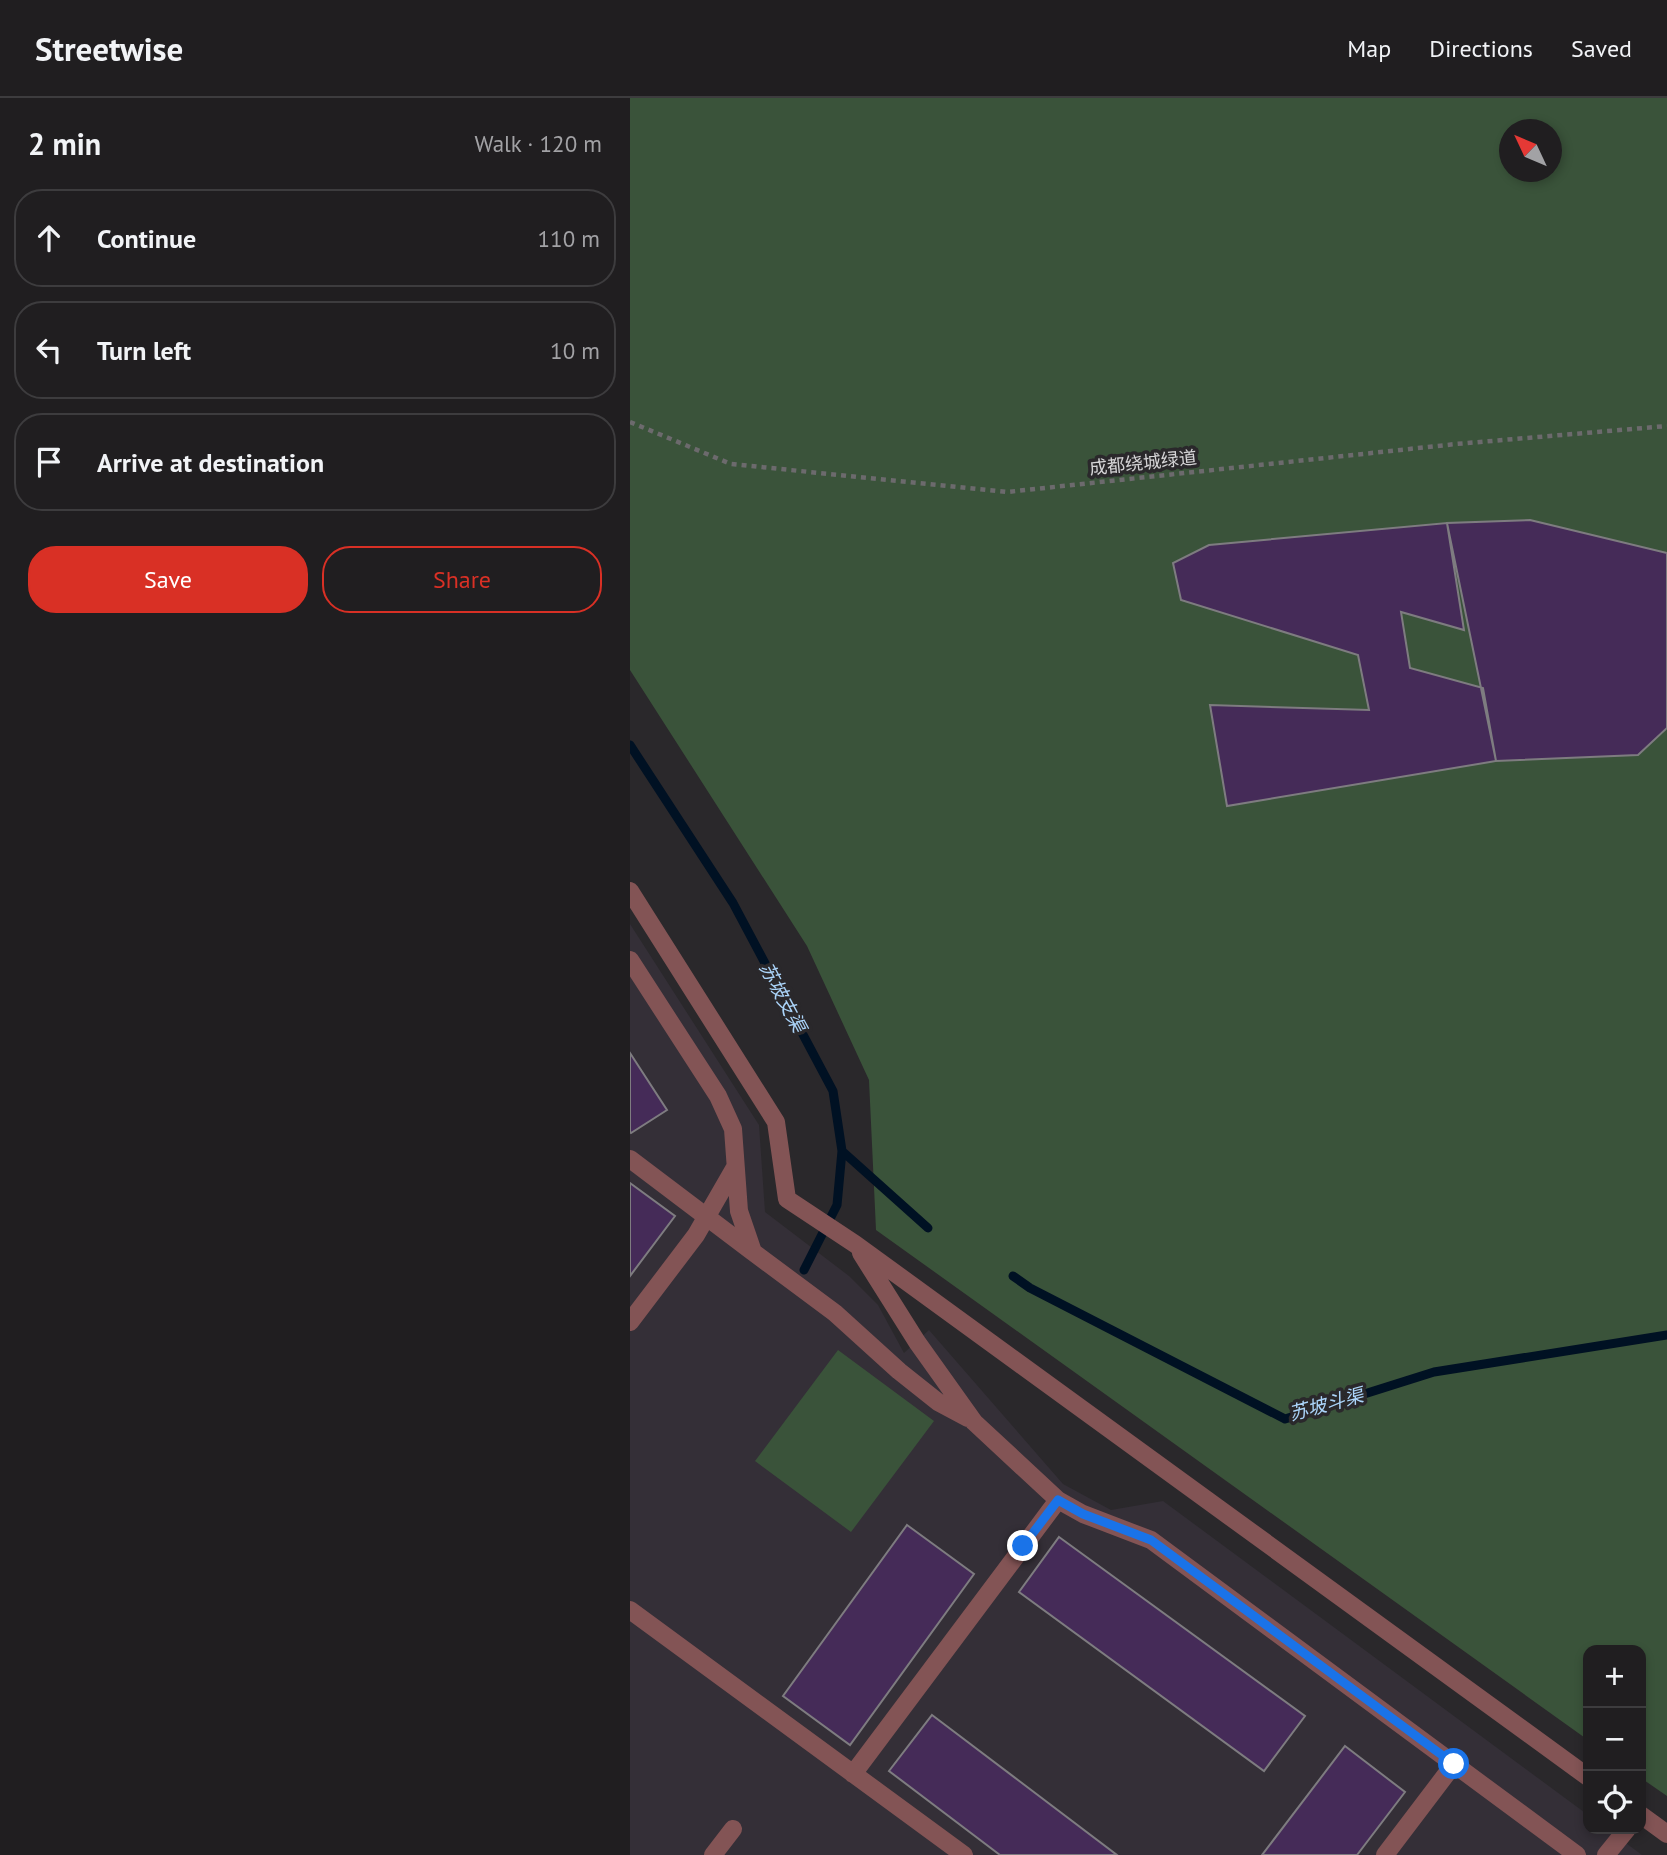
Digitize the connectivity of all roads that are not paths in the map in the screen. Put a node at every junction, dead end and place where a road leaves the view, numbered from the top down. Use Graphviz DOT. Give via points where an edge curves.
graph roads {
  1 [pos="630,891"];
  2 [pos="630,960"];
  3 [pos="630,1159"];
  4 [pos="734,1169"];
  5 [pos="706,1216"];
  6 [pos="855,1244"];
  7 [pos="753,1252"];
  8 [pos="630,1322"];
  9 [pos="974,1422"];
  10 [pos="1058,1500"];
  11 [pos="630,1610"];
  12 [pos="1454,1764"];
  13 [pos="1583,1773"];
  14 [pos="853,1774"];
  15 [pos="1646,1819"];
  16 [pos="733,1829"];
  17 [pos="1623,1834"];
  18 [pos="1667,1834"];
  19 [pos="713,1855"];
  20 [pos="964,1855"];
  21 [pos="1385,1855"];
  22 [pos="1577,1855"];
  23 [pos="1606,1855"];
  1 -- 6 [label="street" via="776,1122 787,1199"];
  2 -- 4 [label="street" via="718,1096 733,1129"];
  3 -- 5 [label="street"];
  4 -- 5 [label="street"];
  4 -- 7 [label="street" via="739,1211"];
  5 -- 7 [label="street"];
  5 -- 8 [label="street"];
  6 -- 9 [label="street"];
  6 -- 13 [label="street"];
  7 -- 9 [label="street" via="835,1313 928,1394"];
  9 -- 10 [label="street"];
  10 -- 12 [label="street" via="1151,1540"];
  10 -- 14 [label="street"];
  11 -- 14 [label="street"];
  12 -- 21 [label="street"];
  12 -- 22 [label="street"];
  14 -- 20 [label="street"];
  15 -- 18 [label="street"];
  16 -- 19 [label="street"];
  17 -- 23 [label="street"];
}
